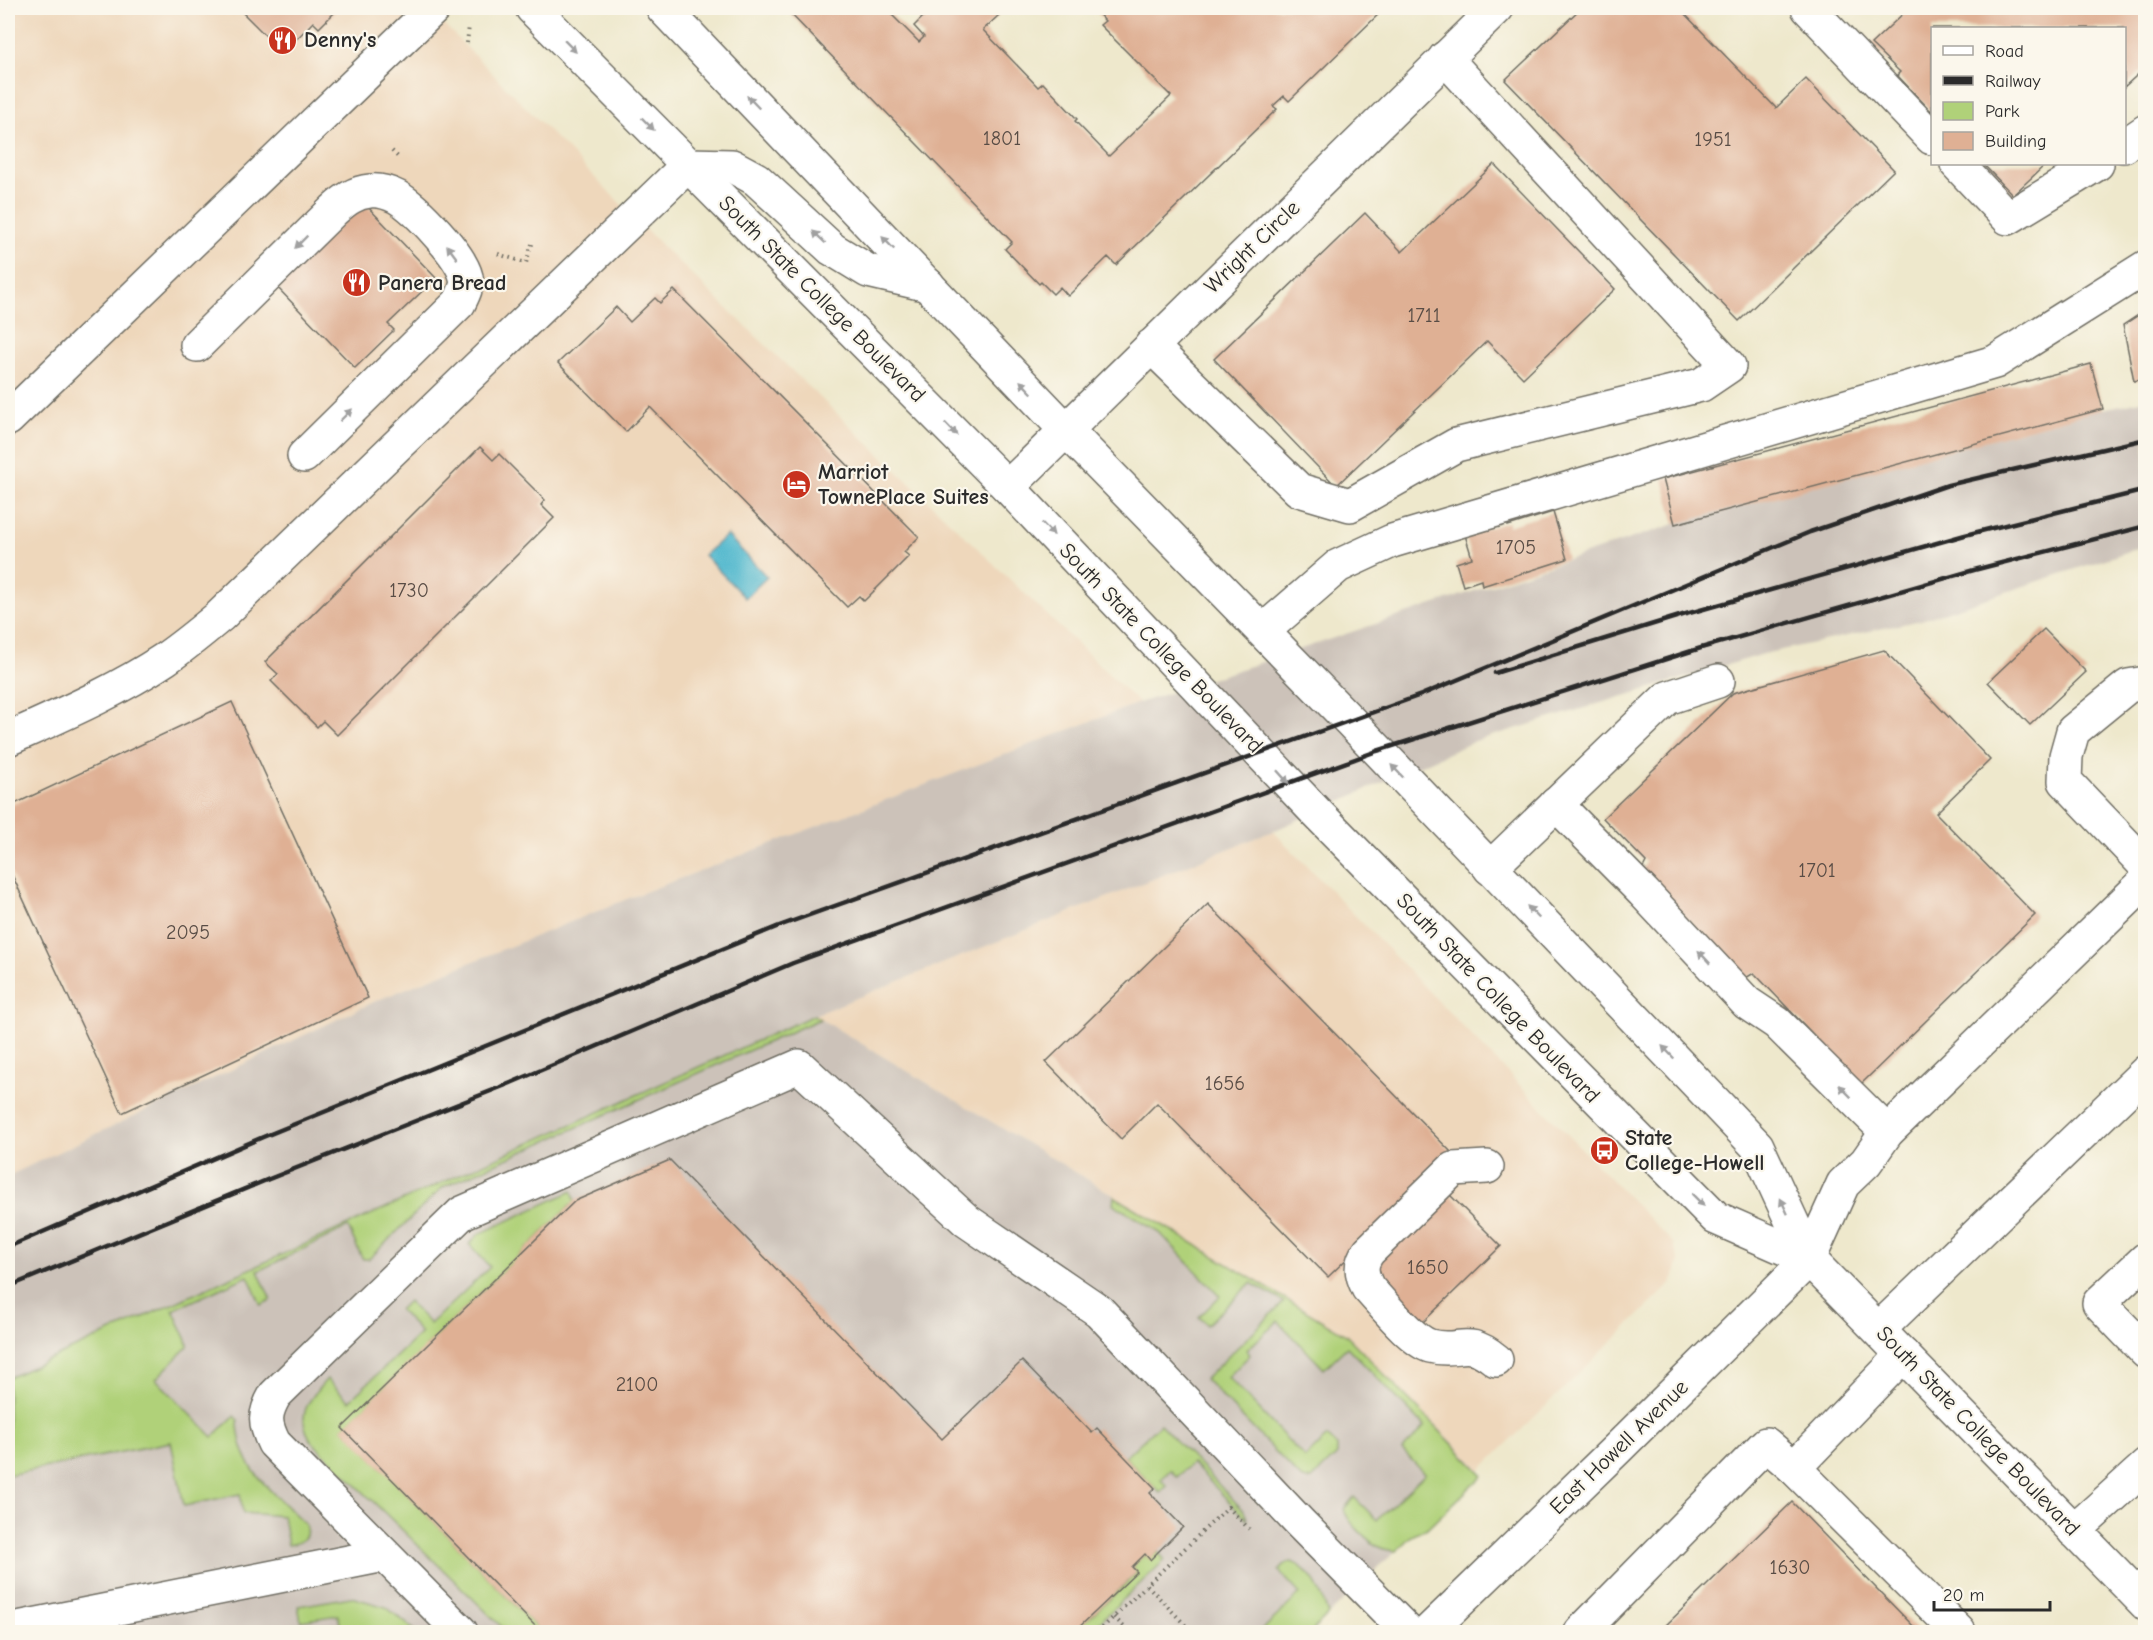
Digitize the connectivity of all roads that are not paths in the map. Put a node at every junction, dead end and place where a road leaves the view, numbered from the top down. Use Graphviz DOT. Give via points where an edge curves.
graph roads {
  1 [pos="434,8"];
  2 [pos="532,8"];
  3 [pos="663,8"];
  4 [pos="1497,8"];
  5 [pos="1808,8"];
  6 [pos="1445,58"];
  7 [pos="2145,131"];
  8 [pos="1931,137"];
  9 [pos="2126,145"];
  10 [pos="688,165"];
  11 [pos="1958,165"];
  12 [pos="2095,165"];
  13 [pos="2145,267"];
  14 [pos="928,285"];
  15 [pos="197,345"];
  16 [pos="1151,346"];
  17 [pos="8,419"];
  18 [pos="1066,430"];
  19 [pos="304,456"];
  20 [pos="1008,487"];
  21 [pos="1263,631"];
  22 [pos="1718,681"];
  23 [pos="2145,683"];
  24 [pos="8,739"];
  25 [pos="1556,804"];
  26 [pos="2145,866"];
  27 [pos="1490,868"];
  28 [pos="2145,881"];
  29 [pos="2145,1072"];
  30 [pos="1887,1132"];
  31 [pos="1487,1167"];
  32 [pos="1809,1259"];
  33 [pos="2145,1259"];
  34 [pos="1879,1329"];
  35 [pos="2145,1352"];
  36 [pos="1904,1355"];
  37 [pos="1496,1360"];
  38 [pos="2145,1466"];
  39 [pos="1794,1468"];
  40 [pos="2074,1531"];
  41 [pos="384,1555"];
  42 [pos="2145,1604"];
  43 [pos="8,1630"];
  44 [pos="461,1632"];
  45 [pos="1408,1632"];
  46 [pos="1428,1632"];
  47 [pos="1581,1632"];
  48 [pos="1959,1632"];
  1 -- 17 [label="main road"];
  2 -- 10 [label="main road, South State College Boulevard, one-way"];
  14 -- 3 [label="main road, South State College Boulevard, one-way"];
  4 -- 6 [label="main road, Wright Circle"];
  5 -- 8 [label="main road"];
  6 -- 16 [label="main road, Wright Circle"];
  6 -- 16 [label="main road" via="1729,366 1701,385 1456,445 1350,505 1299,490"];
  7 -- 9 [label="main road"];
  14 -- 10 [label="main road, one-way" via="868,271 832,249 756,179 732,166"];
  10 -- 20 [label="main road, South State College Boulevard, one-way"];
  10 -- 24 [label="main road" via="220,616 144,672"];
  11 -- 12 [label="main road" via="2008,218"];
  13 -- 21 [label="main road" via="1995,362 1392,541 1338,566"];
  18 -- 14 [label="main road, South State College Boulevard, one-way"];
  19 -- 15 [label="main road, one-way" via="459,303 466,289 462,266 411,207 396,196 370,190 347,199"];
  16 -- 18 [label="main road, Wright Circle"];
  18 -- 20 [label="main road, Wright Circle"];
  18 -- 21 [label="main road, South State College Boulevard"];
  20 -- 32 [label="main road, South State College Boulevard, one-way" via="1309,805 1716,1218"];
  27 -- 21 [label="main road, South State College Boulevard, one-way"];
  22 -- 25 [label="main road" via="1667,698"];
  23 -- 26 [label="main road" via="2128,686 2073,731 2065,781"];
  25 -- 27 [label="main road"];
  30 -- 25 [label="main road, one-way" via="1777,1023 1747,1003"];
  32 -- 27 [label="main road, South State College Boulevard, one-way" via="1757,1146"];
  28 -- 30 [label="main road"];
  29 -- 34 [label="main road"];
  30 -- 32 [label="main road" via="1866,1162 1843,1184"];
  31 -- 37 [label="main road" via="1453,1169 1369,1251 1361,1268 1368,1288 1422,1342 1442,1347 1471,1345"];
  32 -- 34 [label="main road, South State College Boulevard"];
  32 -- 46 [label="main road, East Howell Avenue"];
  33 -- 35 [label="main road" via="2099,1304"];
  34 -- 36 [label="main road, South State College Boulevard"];
  36 -- 39 [label="main road"];
  36 -- 40 [label="main road, South State College Boulevard"];
  38 -- 40 [label="main road"];
  39 -- 47 [label="main road" via="1766,1444"];
  39 -- 48 [label="main road"];
  40 -- 42 [label="main road, South State College Boulevard"];
  41 -- 43 [label="main road"];
  41 -- 44 [label="main road"];
  41 -- 45 [label="main road" via="274,1443 266,1412 274,1395 462,1214 799,1066 967,1221 1099,1311"];
}
